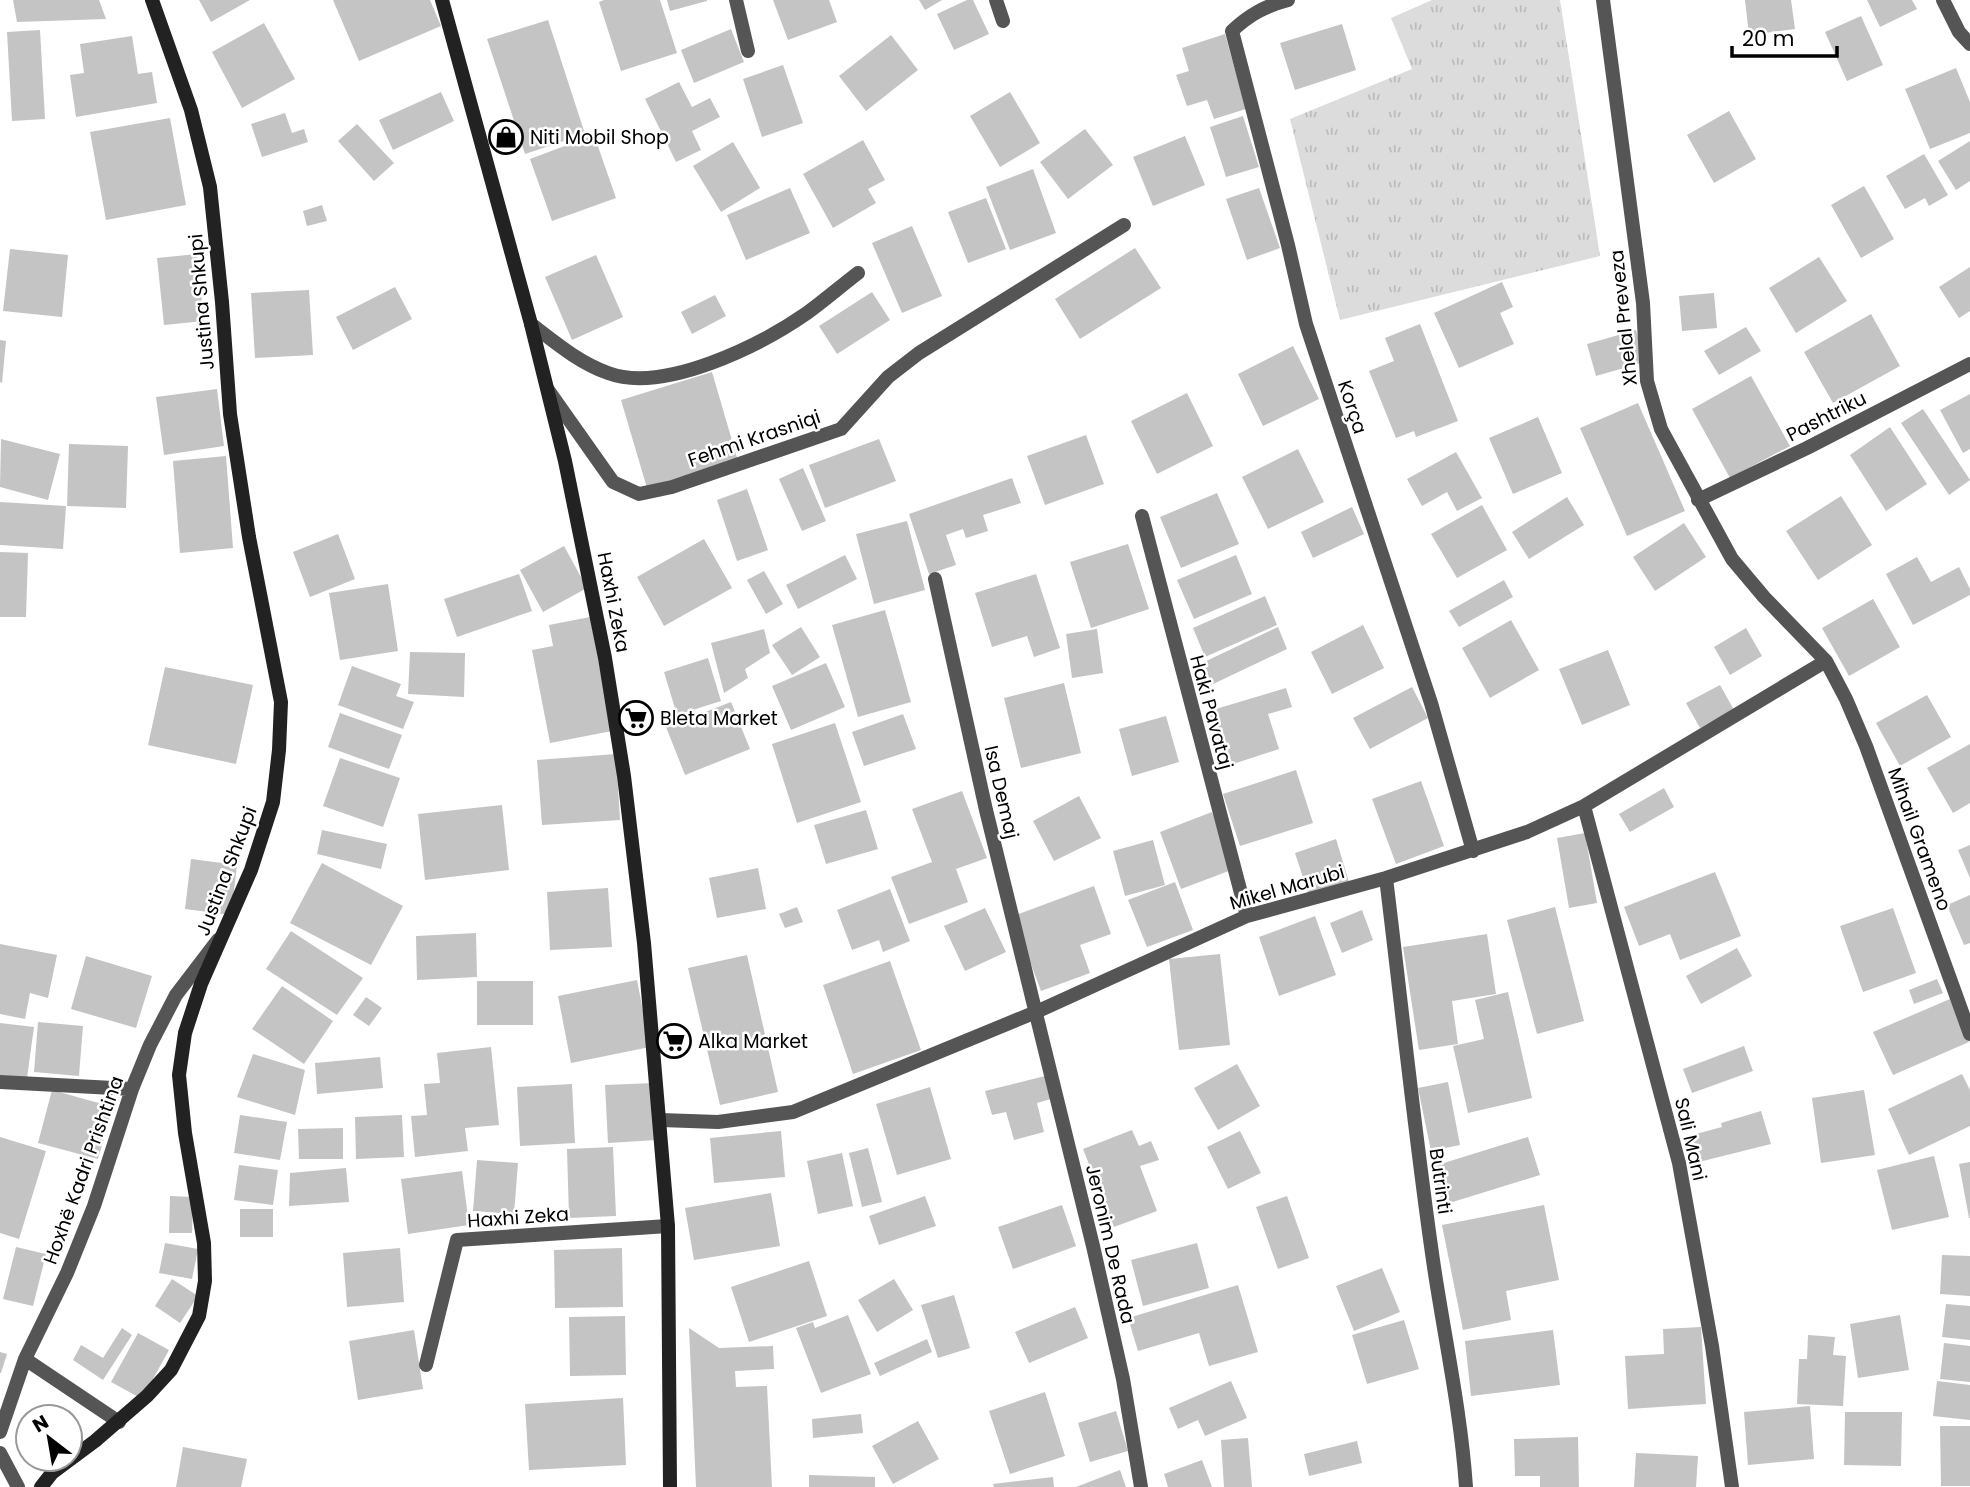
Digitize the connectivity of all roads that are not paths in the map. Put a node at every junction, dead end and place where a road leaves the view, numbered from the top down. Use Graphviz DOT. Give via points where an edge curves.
graph roads {
  1 [pos="152,0"];
  2 [pos="442,0"];
  3 [pos="736,0"];
  4 [pos="996,0"];
  5 [pos="1288,0"];
  6 [pos="1603,0"];
  7 [pos="1943,0"];
  8 [pos="1003,21"];
  9 [pos="1970,44"];
  10 [pos="748,51"];
  11 [pos="1124,225"];
  12 [pos="858,273"];
  13 [pos="531,324"];
  14 [pos="1970,364"];
  15 [pos="548,390"];
  16 [pos="1698,500"];
  17 [pos="1142,516"];
  18 [pos="935,579"];
  19 [pos="1826,661"];
  20 [pos="1584,806"];
  21 [pos="1473,851"];
  22 [pos="1386,878"];
  23 [pos="1247,916"];
  24 [pos="224,932"];
  25 [pos="1036,1012"];
  26 [pos="1970,1034"];
  27 [pos="0,1082"];
  28 [pos="132,1089"];
  29 [pos="661,1120"];
  30 [pos="668,1226"];
  31 [pos="25,1359"];
  32 [pos="426,1365"];
  33 [pos="118,1422"];
  34 [pos="0,1432"];
  35 [pos="0,1453"];
  36 [pos="18,1487"];
  37 [pos="41,1487"];
  38 [pos="670,1487"];
  39 [pos="1141,1487"];
  40 [pos="1466,1487"];
  41 [pos="1732,1487"];
  1 -- 24 [label="street, Justina Shkupi" via="191,110 209,187 230,414 281,702 273,802"];
  2 -- 13 [label="street, Haxhi Zeka"];
  3 -- 10 [label="street"];
  4 -- 8 [label="street"];
  5 -- 21 [label="street, Korça" via="1270,4 1232,31 1306,324 1431,703"];
  6 -- 16 [label="street, Xhelal Preveza" via="1643,303 1647,381 1661,429"];
  7 -- 9 [label="street"];
  11 -- 15 [label="street, Fehmi Krasniqi" via="919,353 888,377 841,429 672,487 639,494 613,482"];
  12 -- 13 [label="street" via="807,313 755,344 697,368 652,379 610,374 577,359"];
  13 -- 15 [label="street, Haxhi Zeka"];
  14 -- 16 [label="street, Pashtriku"];
  15 -- 29 [label="street, Haxhi Zeka" via="586,562 620,750 645,943"];
  16 -- 19 [label="street, Xhelal Preveza" via="1732,559"];
  17 -- 23 [label="street, Haki Pavataj"];
  18 -- 25 [label="street, Isa Demaj" via="985,810"];
  19 -- 20 [label="street, Mikel Marubi"];
  19 -- 26 [label="street, Mihail Grameno" via="1866,746"];
  20 -- 21 [label="street, Mikel Marubi"];
  20 -- 41 [label="street, Sali Mani" via="1679,1163"];
  21 -- 22 [label="street, Mikel Marubi"];
  22 -- 23 [label="street, Mikel Marubi"];
  22 -- 40 [label="street, Butrinti" via="1420,1167"];
  23 -- 25 [label="street, Mikel Marubi"];
  24 -- 28 [label="street, Hoxhë Kadri Prishtina" via="176,995"];
  24 -- 33 [label="street, Justina Shkupi" via="185,1033 179,1075 204,1243 200,1316 171,1370"];
  25 -- 29 [label="street, Mikel Marubi" via="793,1112 718,1122"];
  25 -- 39 [label="street, Jeronim De Rada" via="1123,1380"];
  27 -- 28 [label="street"];
  28 -- 31 [label="street, Hoxhë Kadri Prishtina" via="94,1206"];
  29 -- 30 [label="street, Haxhi Zeka"];
  30 -- 32 [label="street, Haxhi Zeka" via="457,1240"];
  30 -- 38 [label="street, Haxhi Zeka"];
  31 -- 33 [label="street"];
  31 -- 34 [label="street, Hoxhë Kadri Prishtina"];
  33 -- 37 [label="street, Justina Shkupi" via="52,1473"];
  35 -- 36 [label="street"];
}
